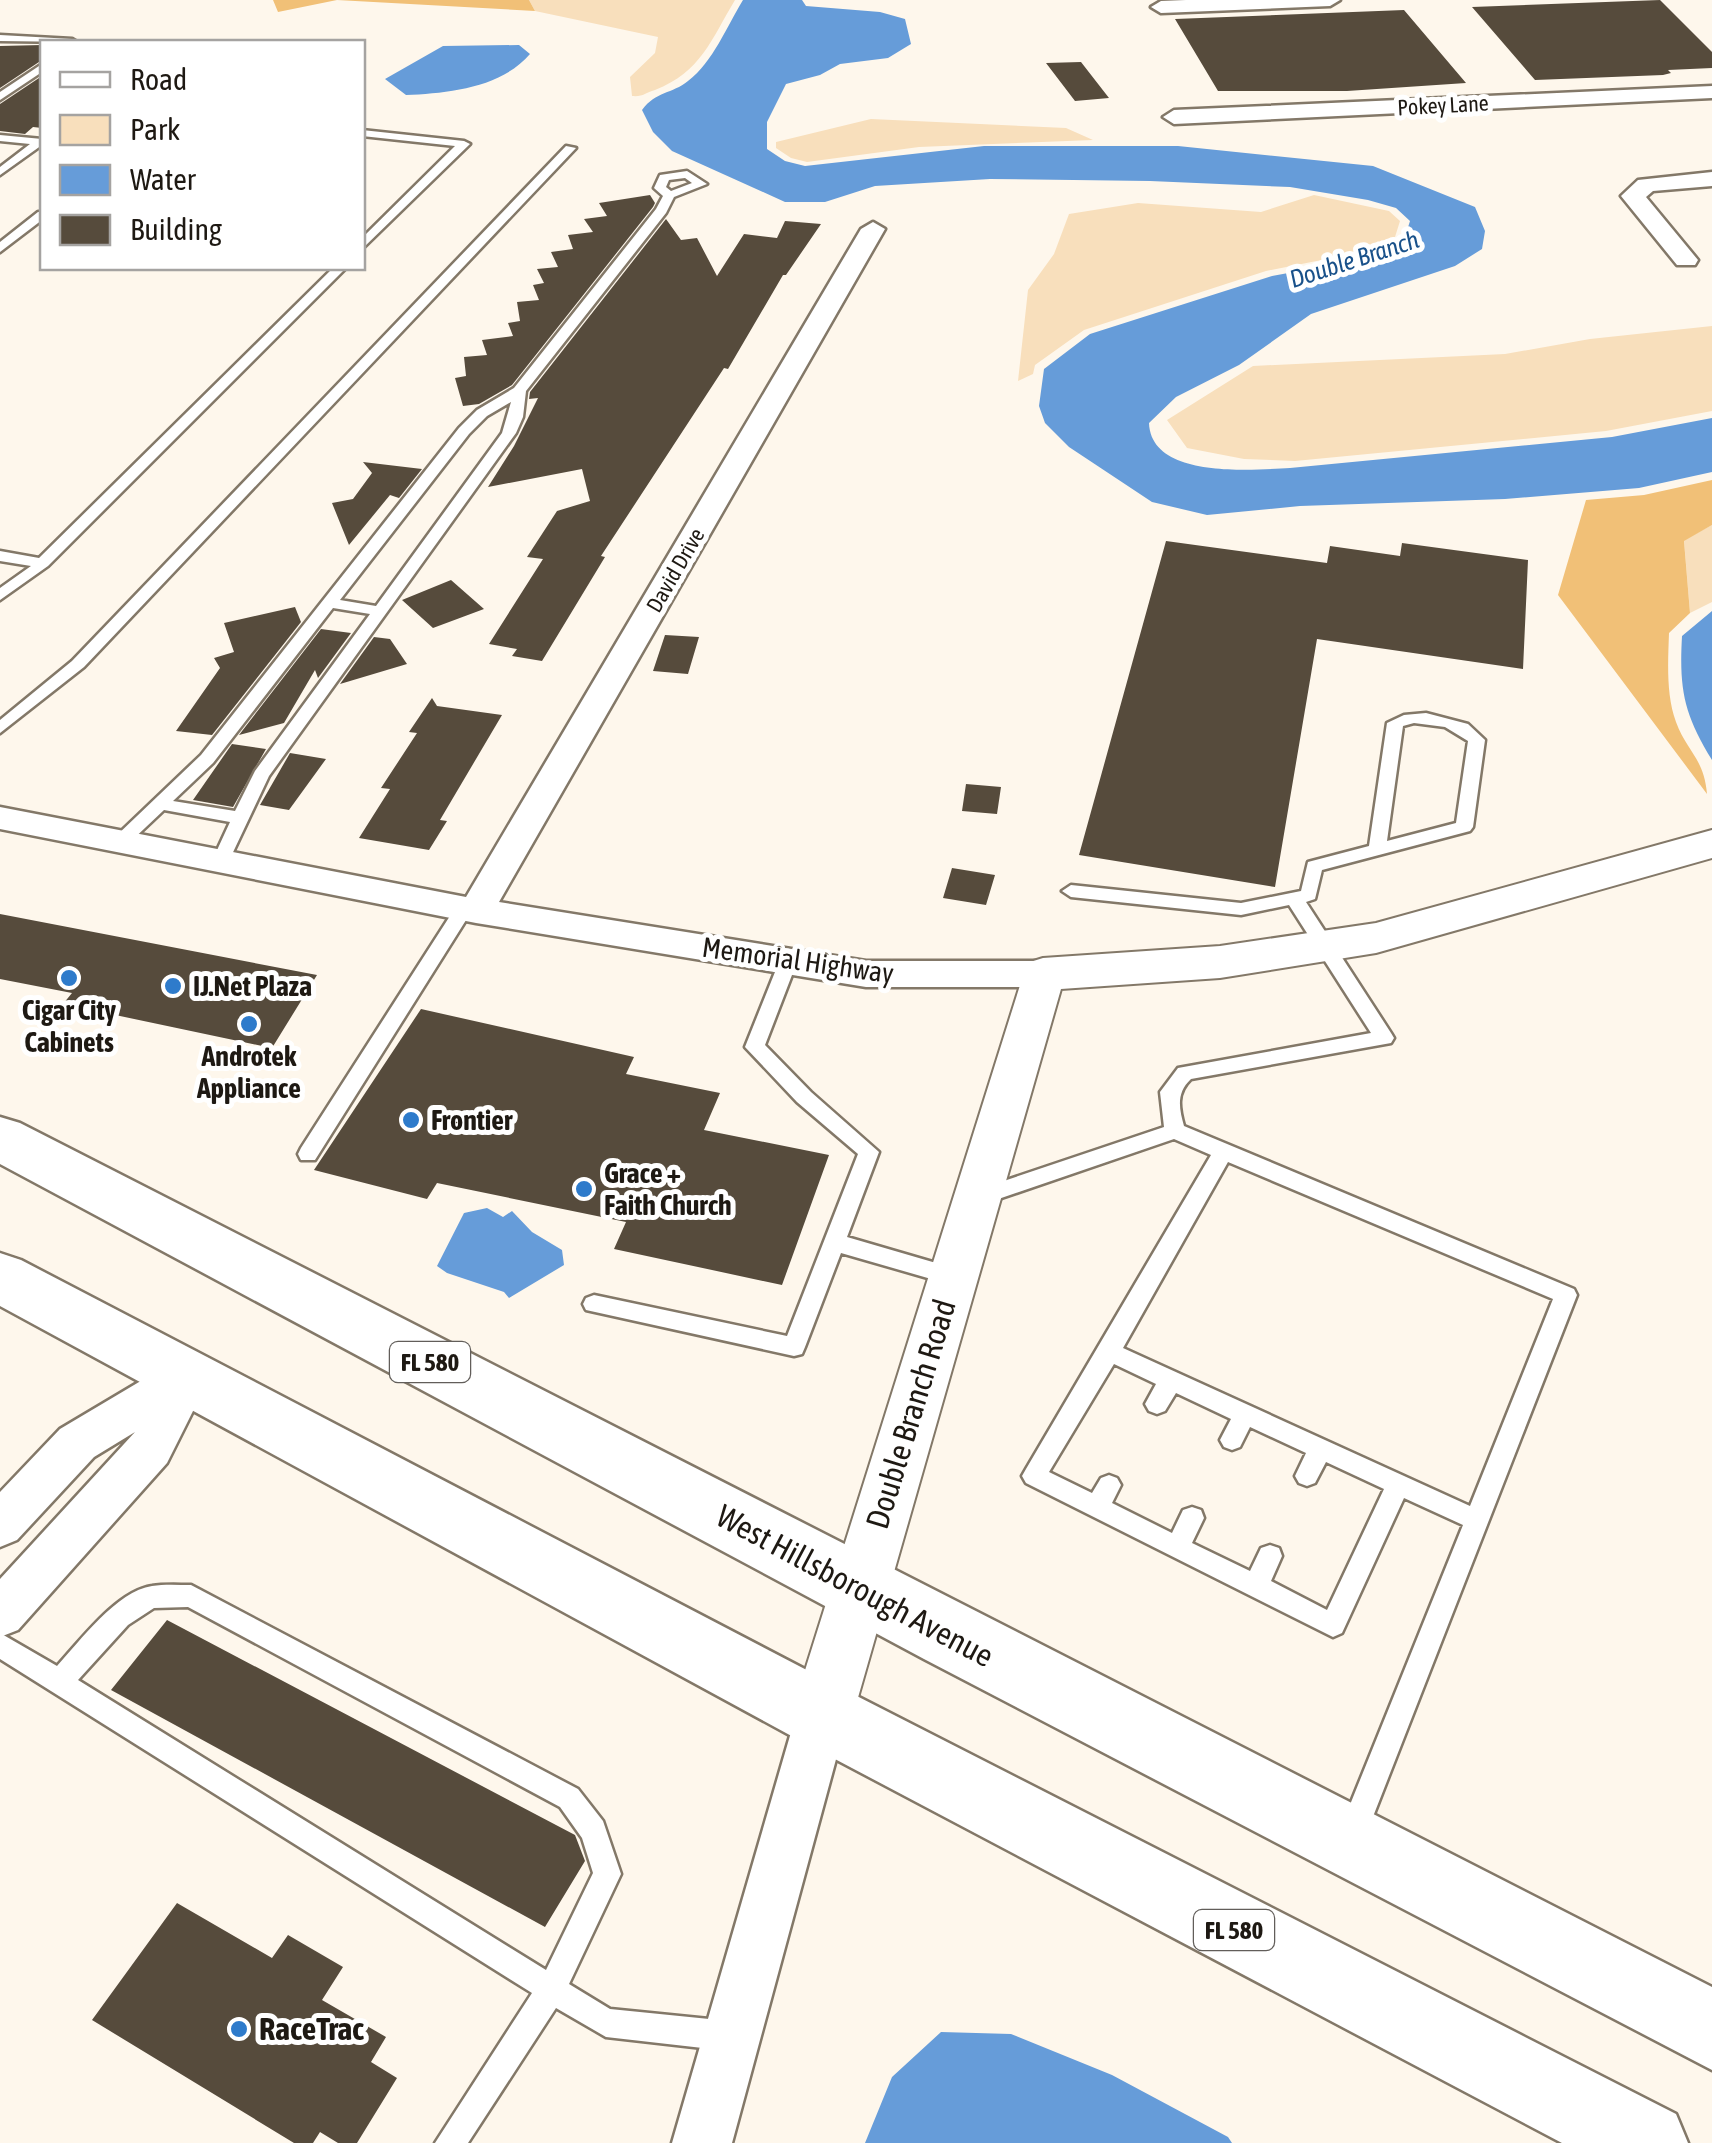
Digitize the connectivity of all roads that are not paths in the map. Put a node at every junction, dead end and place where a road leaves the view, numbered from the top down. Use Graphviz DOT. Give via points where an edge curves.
graph roads {
  1 [pos="1330,0"];
  2 [pos="1162,7"];
  3 [pos="0,38"];
  4 [pos="40,40"];
  5 [pos="40,69"];
  6 [pos="1712,92"];
  7 [pos="0,97"];
  8 [pos="1174,117"];
  9 [pos="365,133"];
  10 [pos="0,138"];
  11 [pos="40,142"];
  12 [pos="40,143"];
  13 [pos="570,148"];
  14 [pos="0,172"];
  15 [pos="1712,179"];
  16 [pos="669,195"];
  17 [pos="40,217"];
  18 [pos="873,229"];
  19 [pos="365,242"];
  20 [pos="0,248"];
  21 [pos="1686,260"];
  22 [pos="338,270"];
  23 [pos="519,391"];
  24 [pos="457,471"];
  25 [pos="0,556"];
  26 [pos="43,563"];
  27 [pos="0,595"];
  28 [pos="330,603"];
  29 [pos="380,611"];
  30 [pos="0,728"];
  31 [pos="160,804"];
  32 [pos="0,818"];
  33 [pos="242,818"];
  34 [pos="121,842"];
  35 [pos="1701,848"];
  36 [pos="1376,850"];
  37 [pos="221,861"];
  38 [pos="1072,891"];
  39 [pos="1294,898"];
  40 [pos="470,910"];
  41 [pos="1325,946"];
  42 [pos="788,962"];
  43 [pos="1042,974"];
  44 [pos="1175,1131"];
  45 [pos="0,1138"];
  46 [pos="1223,1153"];
  47 [pos="308,1154"];
  48 [pos="977,1198"];
  49 [pos="834,1242"];
  50 [pos="952,1276"];
  51 [pos="0,1277"];
  52 [pos="594,1304"];
  53 [pos="1109,1352"];
  54 [pos="187,1377"];
  55 [pos="1171,1380"];
  56 [pos="1157,1404"];
  57 [pos="1245,1414"];
  58 [pos="1232,1440"];
  59 [pos="1320,1449"];
  60 [pos="1307,1476"];
  61 [pos="1398,1484"];
  62 [pos="1192,1518"];
  63 [pos="1476,1520"];
  64 [pos="0,1525"];
  65 [pos="1178,1548"];
  66 [pos="1270,1556"];
  67 [pos="1256,1586"];
  68 [pos="858,1588"];
  69 [pos="0,1614"];
  70 [pos="0,1645"];
  71 [pos="58,1682"];
  72 [pos="822,1716"];
  73 [pos="1348,1843"];
  74 [pos="552,1989"];
  75 [pos="1712,2030"];
  76 [pos="732,2036"];
  77 [pos="450,2143"];
  78 [pos="702,2143"];
  79 [pos="1647,2143"];
  1 -- 2 [label="street"];
  3 -- 4 [label="lane"];
  5 -- 7 [label="lane"];
  6 -- 8 [label="street, Pokey Lane"];
  9 -- 19 [label="lane" via="464,144"];
  10 -- 11 [label="lane"];
  12 -- 14 [label="lane"];
  13 -- 30 [label="lane" via="78,664"];
  15 -- 21 [label="street" via="1646,185 1633,196"];
  16 -- 23 [label="lane"];
  17 -- 20 [label="lane"];
  18 -- 40 [label="street, David Drive"];
  22 -- 26 [label="lane"];
  23 -- 24 [label="lane" via="482,413"];
  23 -- 24 [label="lane" via="509,434"];
  24 -- 28 [label="lane"];
  24 -- 29 [label="lane"];
  25 -- 26 [label="lane"];
  26 -- 27 [label="lane"];
  28 -- 29 [label="lane"];
  28 -- 31 [label="lane" via="207,759"];
  29 -- 33 [label="lane" via="261,775"];
  31 -- 33 [label="lane"];
  31 -- 34 [label="lane"];
  32 -- 34 [label="street, Memorial Highway"];
  33 -- 37 [label="lane"];
  34 -- 37 [label="street, Memorial Highway"];
  35 -- 41 [label="street, Memorial Highway" via="1376,938"];
  36 -- 36 [label="lane" via="1464,827 1474,733 1411,717 1396,723"];
  36 -- 39 [label="lane" via="1314,866 1310,895"];
  37 -- 40 [label="street, Memorial Highway"];
  38 -- 39 [label="lane" via="1240,908"];
  39 -- 41 [label="lane"];
  40 -- 42 [label="street, Memorial Highway"];
  40 -- 47 [label="lane"];
  41 -- 43 [label="street, Memorial Highway" via="1220,962"];
  41 -- 44 [label="lane" via="1384,1038 1186,1072 1173,1082 1166,1101"];
  42 -- 43 [label="street, Memorial Highway" via="866,974"];
  42 -- 49 [label="lane" via="755,1046 870,1152"];
  43 -- 48 [label="street, Double Branch Road"];
  44 -- 46 [label="lane"];
  44 -- 48 [label="lane"];
  45 -- 68 [label="main road, West Hillsborough Avenue / FL 580"];
  46 -- 53 [label="lane"];
  46 -- 63 [label="lane" via="1566,1295"];
  48 -- 50 [label="street, Double Branch Road"];
  49 -- 50 [label="lane"];
  49 -- 52 [label="lane" via="794,1347"];
  50 -- 68 [label="street, Double Branch Road"];
  51 -- 54 [label="main road, FL 580"];
  53 -- 55 [label="lane"];
  53 -- 65 [label="lane" via="1034,1476 1103,1496"];
  54 -- 64 [label="street" via="77,1443"];
  54 -- 69 [label="street" via="150,1449"];
  54 -- 72 [label="main road, FL 580"];
  55 -- 56 [label="lane"];
  55 -- 57 [label="lane"];
  57 -- 58 [label="lane"];
  57 -- 59 [label="lane"];
  59 -- 60 [label="lane"];
  59 -- 61 [label="lane"];
  61 -- 63 [label="lane"];
  61 -- 67 [label="lane" via="1333,1625"];
  62 -- 65 [label="lane"];
  63 -- 73 [label="lane"];
  65 -- 67 [label="lane"];
  66 -- 67 [label="lane"];
  68 -- 72 [label="street, Double Branch Road"];
  68 -- 73 [label="main road, West Hillsborough Avenue / FL 580"];
  70 -- 71 [label="lane"];
  71 -- 74 [label="lane"];
  71 -- 74 [label="lane" via="120,1617 150,1597 191,1596 569,1798 593,1831 607,1874"];
  72 -- 76 [label="street, Double Branch Road"];
  72 -- 79 [label="main road, FL 580"];
  73 -- 75 [label="main road, West Hillsborough Avenue / FL 580"];
  74 -- 76 [label="lane" via="606,2023"];
  74 -- 77 [label="lane"];
  76 -- 78 [label="street, Double Branch Road"];
}
